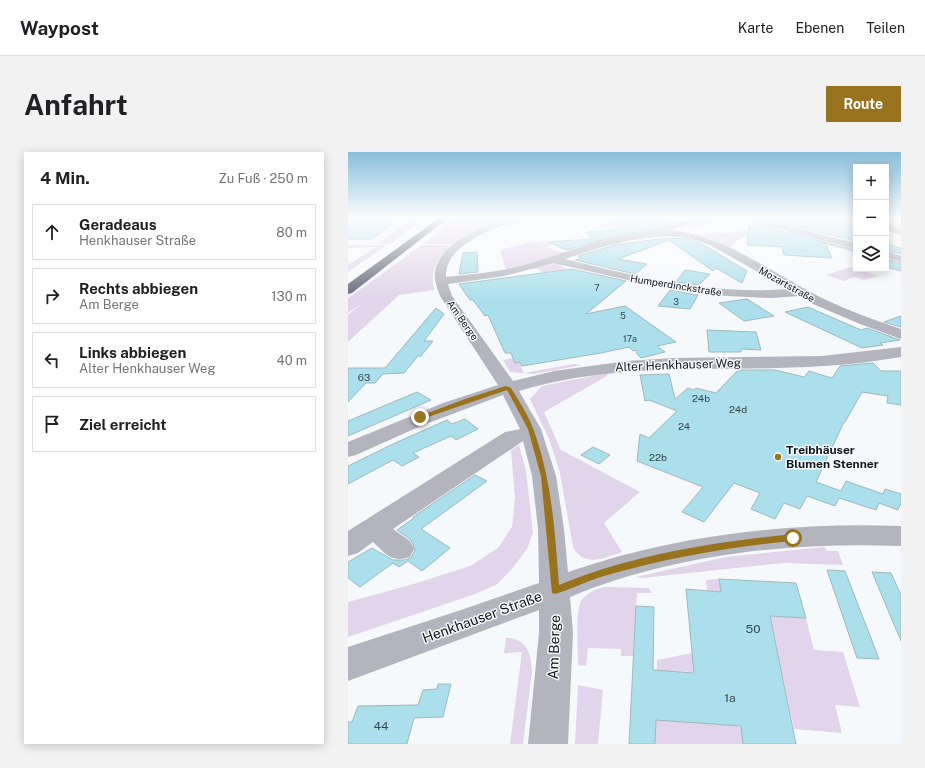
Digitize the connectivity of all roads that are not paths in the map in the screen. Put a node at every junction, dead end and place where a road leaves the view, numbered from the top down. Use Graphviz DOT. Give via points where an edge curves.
graph roads {
  1 [pos="395,246"];
  2 [pos="408,246"];
  3 [pos="458,246"];
  4 [pos="598,246"];
  5 [pos="717,246"];
  6 [pos="889,255"];
  7 [pos="553,259"];
  8 [pos="901,259"];
  9 [pos="348,280"];
  10 [pos="441,281"];
  11 [pos="348,290"];
  12 [pos="802,292"];
  13 [pos="901,334"];
  14 [pos="901,352"];
  15 [pos="508,388"];
  16 [pos="532,432"];
  17 [pos="348,450"];
  18 [pos="373,528"];
  19 [pos="901,536"];
  20 [pos="348,545"];
  21 [pos="400,549"];
  22 [pos="555,591"];
  23 [pos="348,664"];
  24 [pos="548,744"];
  1 -- 9 [label="highway"];
  2 -- 11 [label="highway"];
  3 -- 10 [label="street" via="445,259 441,269"];
  4 -- 7 [label="street, Mozartstraße"];
  5 -- 12 [label="street, Mozartstraße"];
  6 -- 8 [label="street"];
  7 -- 10 [label="street, Mozartstraße" via="497,274"];
  7 -- 12 [label="street, Humperdinckstraße" via="629,278 707,290 754,295"];
  10 -- 15 [label="street, Am Berge" via="446,296"];
  12 -- 13 [label="street, Mozartstraße" via="835,309"];
  14 -- 15 [label="street, Alter Henkhauser Weg" via="810,362 663,363 628,366 572,372"];
  15 -- 16 [label="street, Am Berge"];
  15 -- 17 [label="street, Alter Henkhauser Weg" via="420,417"];
  16 -- 18 [label="street" via="513,437"];
  16 -- 22 [label="street, Am Berge" via="544,476"];
  18 -- 20 [label="street"];
  18 -- 21 [label="street"];
  19 -- 22 [label="street, Henkhauser Straße" via="840,535 716,547 615,569 584,578"];
  22 -- 23 [label="street, Henkhauser Straße"];
  22 -- 24 [label="street, Am Berge" via="556,640"];
}
